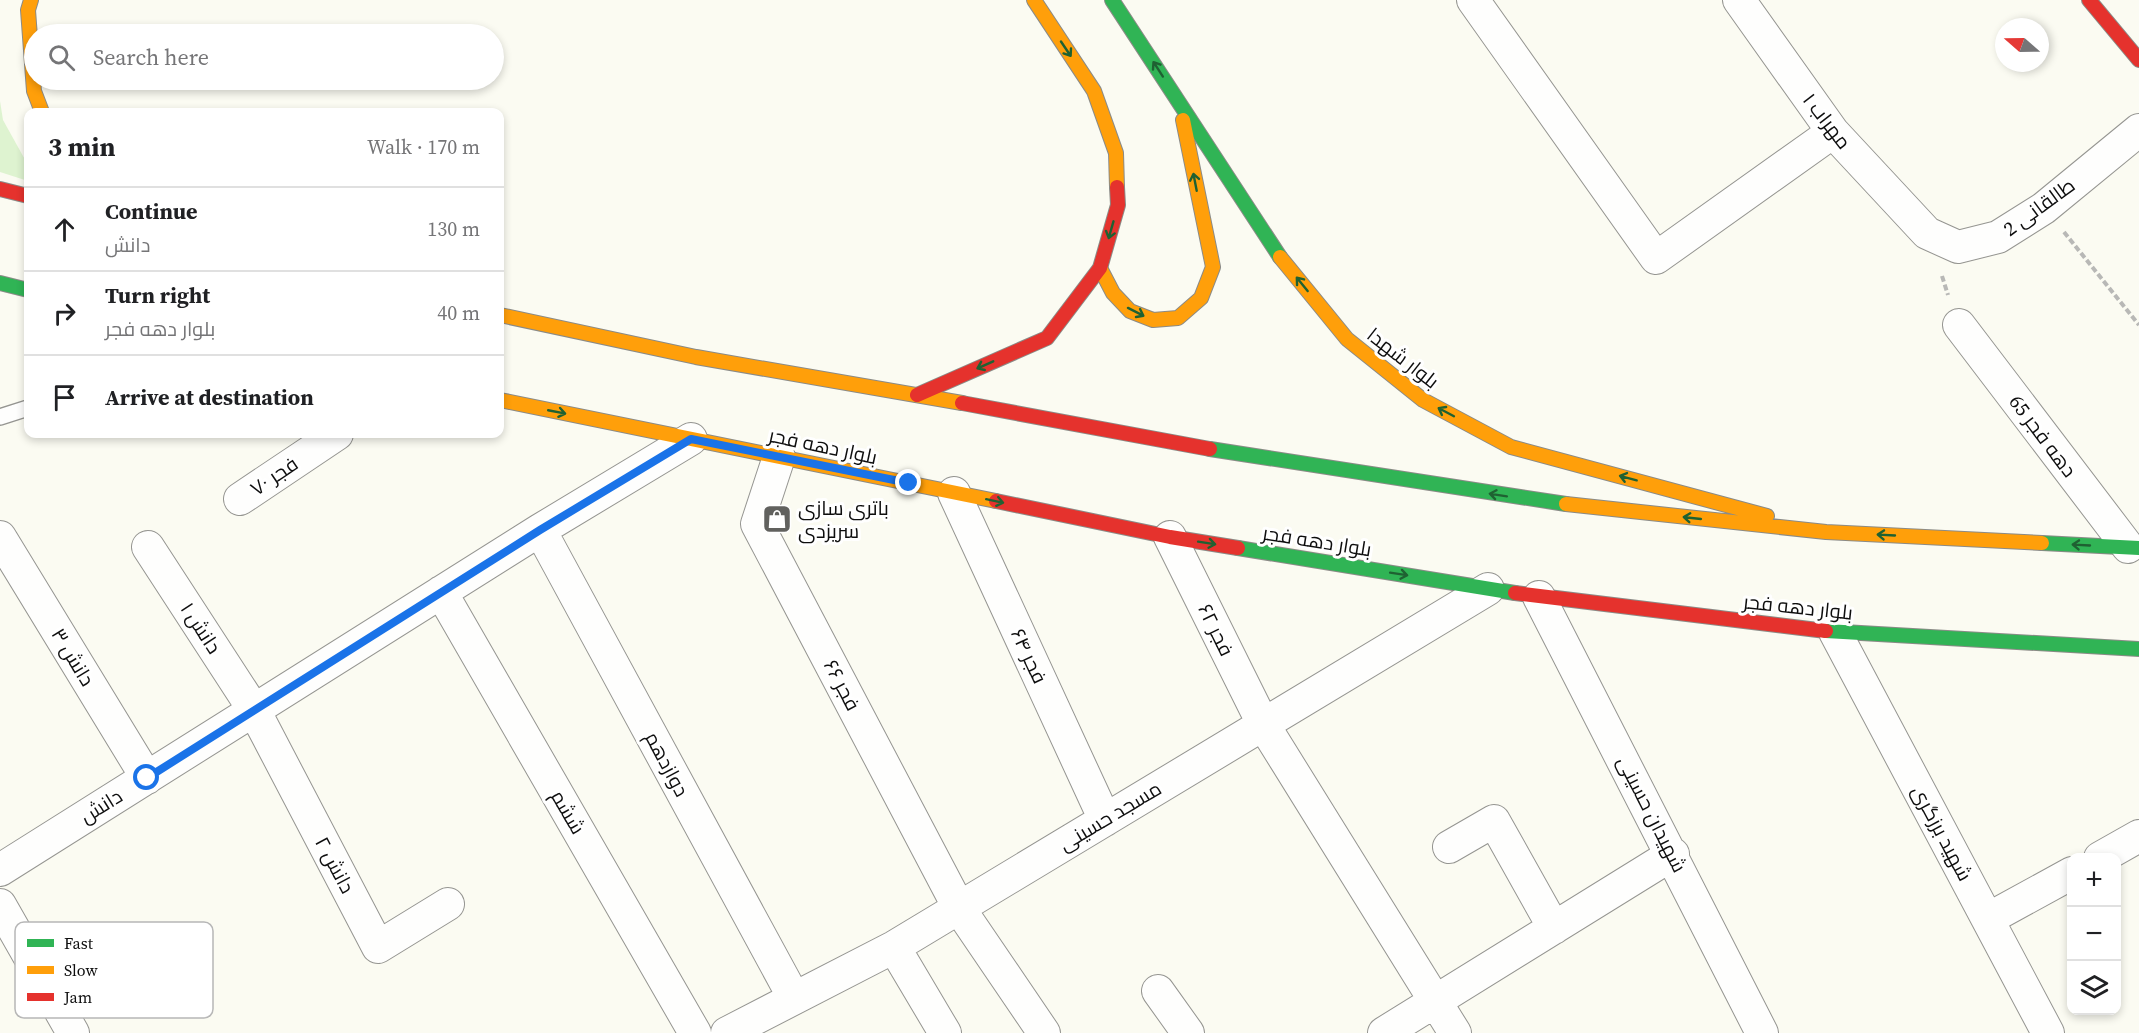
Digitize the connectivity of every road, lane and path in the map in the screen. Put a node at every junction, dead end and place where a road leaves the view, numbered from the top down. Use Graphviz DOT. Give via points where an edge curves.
graph roads {
  1 [pos="31,0"];
  2 [pos="1034,0"];
  3 [pos="1112,0"];
  4 [pos="1473,0"];
  5 [pos="1738,0"];
  6 [pos="2089,0"];
  7 [pos="29,24"];
  8 [pos="2139,60"];
  9 [pos="34,90"];
  10 [pos="1179,102"];
  11 [pos="40,108"];
  12 [pos="2139,130"];
  13 [pos="1833,132"];
  14 [pos="0,189"];
  15 [pos="24,195"];
  16 [pos="2044,208"];
  17 [pos="1927,233"];
  18 [pos="1100,268"];
  19 [pos="0,283"];
  20 [pos="24,289"];
  21 [pos="504,316"];
  22 [pos="1959,325"];
  23 [pos="2139,325"];
  24 [pos="917,395"];
  25 [pos="504,401"];
  26 [pos="24,409"];
  27 [pos="0,417"];
  28 [pos="331,438"];
  29 [pos="691,439"];
  30 [pos="779,457"];
  31 [pos="954,493"];
  32 [pos="240,499"];
  33 [pos="540,530"];
  34 [pos="1826,532"];
  35 [pos="0,537"];
  36 [pos="1170,537"];
  37 [pos="148,547"];
  38 [pos="2134,548"];
  39 [pos="1488,589"];
  40 [pos="441,592"];
  41 [pos="1539,597"];
  42 [pos="1835,632"];
  43 [pos="2139,649"];
  44 [pos="254,710"];
  45 [pos="1263,724"];
  46 [pos="147,778"];
  47 [pos="1105,820"];
  48 [pos="2139,836"];
  49 [pos="1449,847"];
  50 [pos="2109,853"];
  51 [pos="1672,854"];
  52 [pos="0,870"];
  53 [pos="2067,876"];
  54 [pos="448,904"];
  55 [pos="0,905"];
  56 [pos="959,908"];
  57 [pos="1988,920"];
  58 [pos="1554,928"];
  59 [pos="15,931"];
  60 [pos="894,947"];
  61 [pos="1158,991"];
  62 [pos="794,999"];
  63 [pos="1437,1000"];
  64 [pos="64,1018"];
  65 [pos="73,1033"];
  66 [pos="695,1033"];
  67 [pos="727,1033"];
  68 [pos="945,1033"];
  69 [pos="1044,1033"];
  70 [pos="1188,1033"];
  71 [pos="1384,1033"];
  72 [pos="1455,1033"];
  73 [pos="1762,1033"];
  74 [pos="2048,1033"];
  1 -- 7 [label="main road"];
  2 -- 18 [label="main road, one-way" via="1094,91 1116,153 1118,205"];
  10 -- 3 [label="main road, بلوار شهدا, one-way"];
  4 -- 13 [label="street" via="1656,258"];
  5 -- 13 [label="street, مهراب ۱"];
  6 -- 8 [label="main road"];
  9 -- 11 [label="main road"];
  18 -- 10 [label="main road, one-way" via="1113,293 1130,311 1153,320 1178,318 1201,298 1213,267"];
  34 -- 10 [label="main road, بلوار شهدا, one-way" via="1510,447 1423,400 1347,339 1278,254"];
  12 -- 16 [label="street, طالقانی 2"];
  13 -- 17 [label="street, مهراب ۱"];
  14 -- 15 [label="main road"];
  16 -- 17 [label="street, طالقانی 2" via="1998,237 1958,247"];
  16 -- 23 [label="path"];
  18 -- 24 [label="main road, one-way" via="1047,338"];
  19 -- 20 [label="main road"];
  21 -- 24 [label="main road" via="696,357"];
  22 -- 38 [label="street, دهه فجر 65"];
  34 -- 24 [label="main road, one-way" via="1536,501 1174,443"];
  25 -- 29 [label="main road, بلوار دهه فجر, one-way"];
  26 -- 27 [label="lane"];
  28 -- 32 [label="street, فجر ۷۰"];
  29 -- 30 [label="main road, بلوار دهه فجر"];
  29 -- 33 [label="street, دانش"];
  30 -- 31 [label="main road, بلوار دهه فجر"];
  30 -- 56 [label="street, فجر ۶۶" via="757,524"];
  31 -- 36 [label="main road, بلوار دهه فجر, one-way"];
  31 -- 47 [label="street, فجر ۶۴"];
  33 -- 40 [label="street, دانش"];
  33 -- 62 [label="street, دوازدهم"];
  38 -- 34 [label="main road, one-way"];
  35 -- 46 [label="street, دانش ۳"];
  36 -- 39 [label="main road, بلوار دهه فجر, one-way"];
  36 -- 45 [label="street, فجر ۶۲"];
  37 -- 44 [label="street, دانش ۱"];
  39 -- 41 [label="main road, بلوار دهه فجر"];
  39 -- 45 [label="street, مسجد حسینی"];
  40 -- 44 [label="street, دانش"];
  40 -- 66 [label="street, ششم"];
  41 -- 42 [label="main road, بلوار دهه فجر"];
  41 -- 51 [label="street, شهیدان حسینی"];
  42 -- 43 [label="main road, بلوار دهه فجر"];
  42 -- 57 [label="street, شهید برزگری"];
  44 -- 46 [label="street, دانش"];
  44 -- 54 [label="street, دانش ۲" via="378,947"];
  45 -- 47 [label="street, مسجد حسینی"];
  45 -- 63 [label="street, فجر ۶۲"];
  46 -- 52 [label="street, دانش"];
  47 -- 56 [label="street, مسجد حسینی"];
  48 -- 50 [label="street"];
  49 -- 58 [label="street" via="1494,821"];
  51 -- 58 [label="street"];
  51 -- 73 [label="street, شهیدان حسینی"];
  53 -- 57 [label="street"];
  55 -- 59 [label="street"];
  56 -- 60 [label="street, مسجد حسینی"];
  56 -- 69 [label="street, فجر ۶۶"];
  57 -- 74 [label="street, شهید برزگری"];
  58 -- 63 [label="street"];
  60 -- 62 [label="street, مسجد حسینی"];
  60 -- 68 [label="street"];
  61 -- 70 [label="street"];
  62 -- 67 [label="street, مسجد حسینی"];
  63 -- 71 [label="street"];
  63 -- 72 [label="street, فجر ۶۲"];
  64 -- 65 [label="street"];
}
